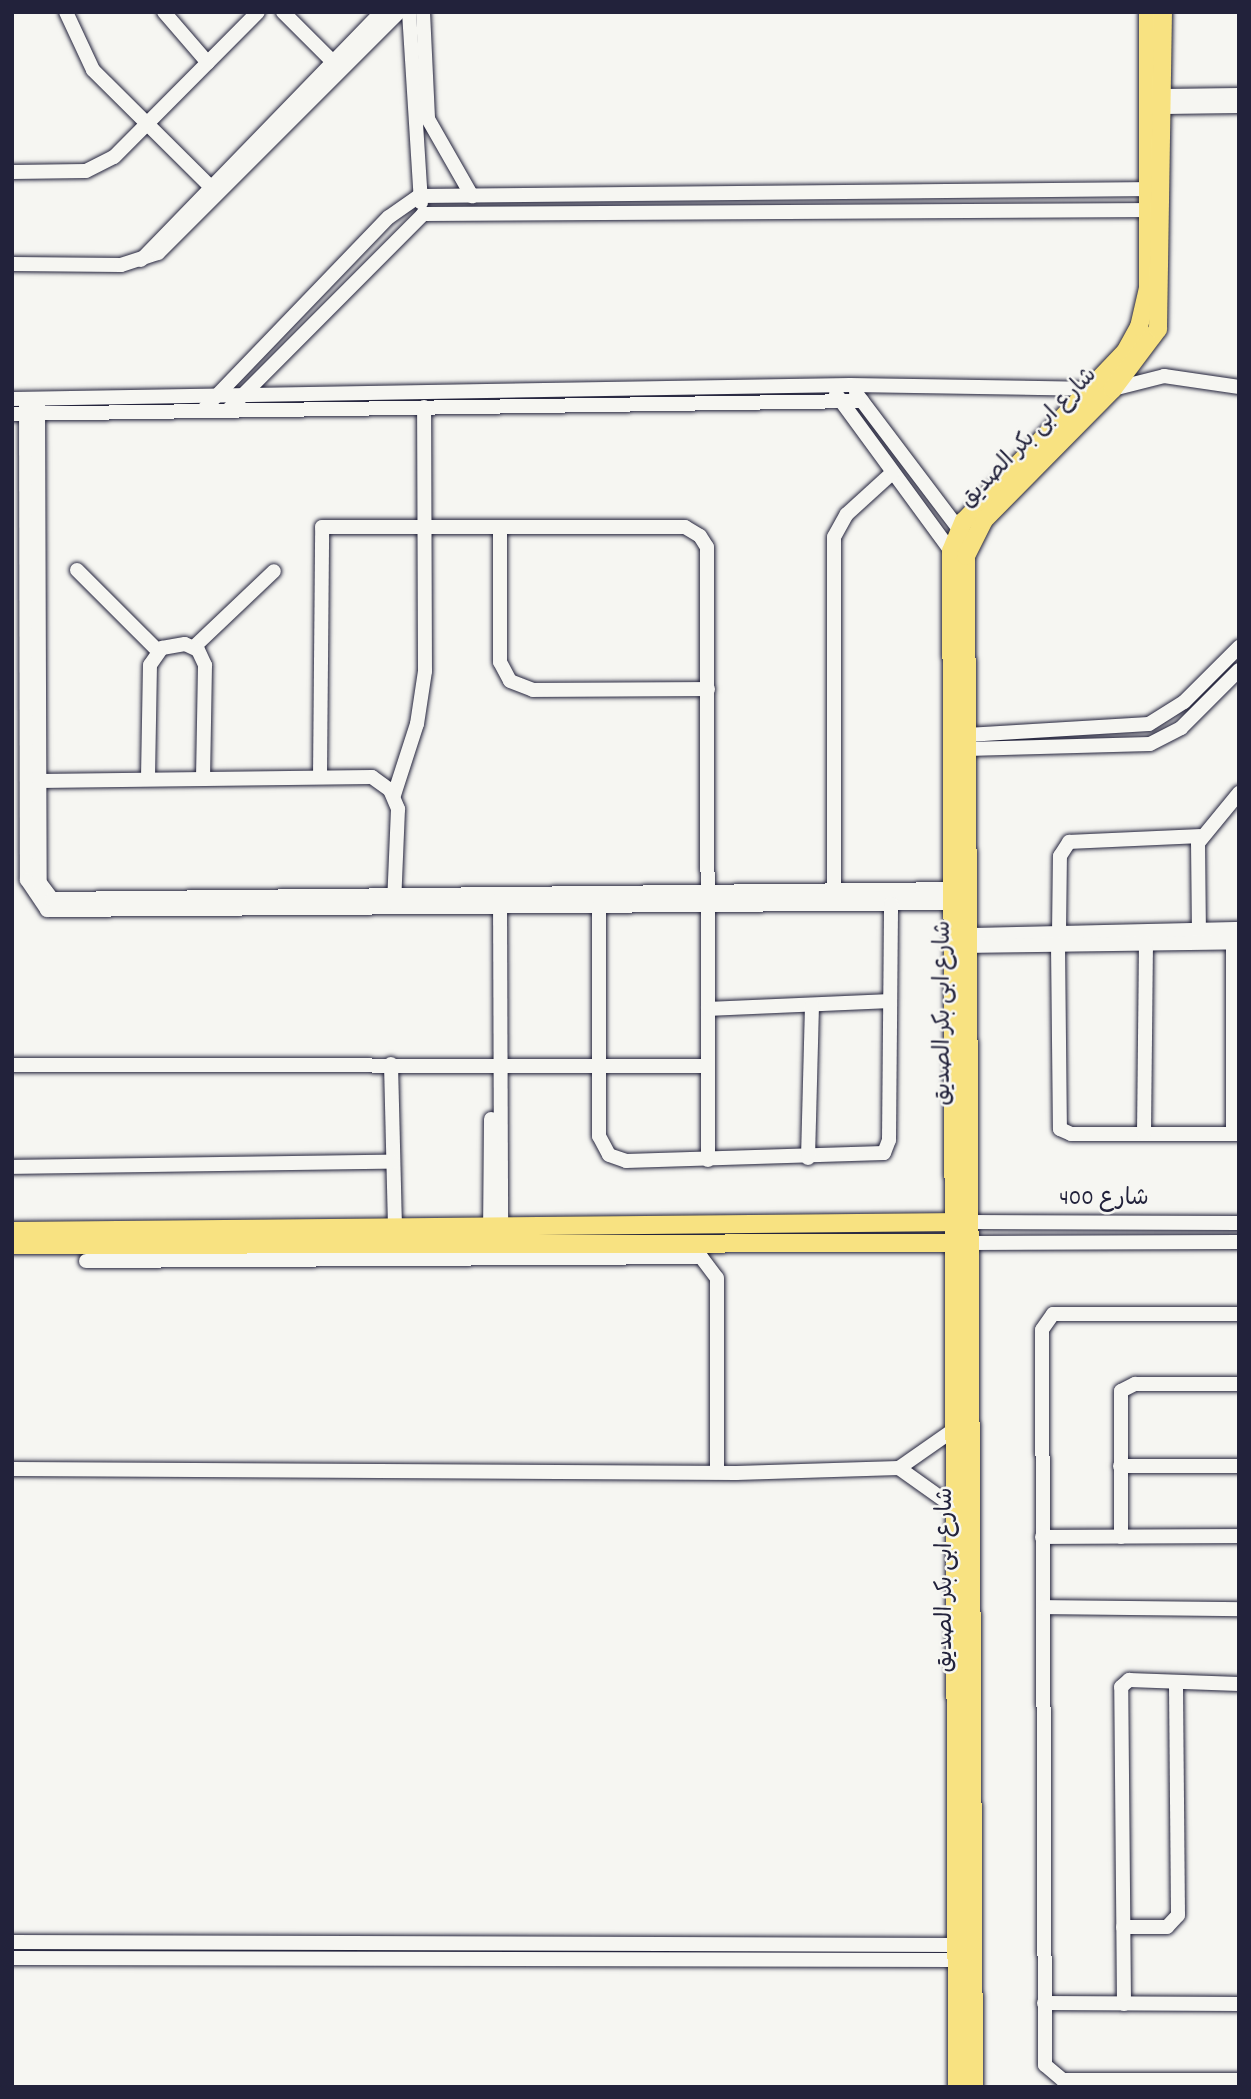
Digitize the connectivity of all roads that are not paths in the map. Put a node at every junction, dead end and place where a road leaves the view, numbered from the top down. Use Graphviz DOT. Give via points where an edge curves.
graph roads {
  1 [pos="66,12"];
  2 [pos="164,12"];
  3 [pos="258,12"];
  4 [pos="283,12"];
  5 [pos="381,12"];
  6 [pos="399,12"];
  7 [pos="409,12"];
  8 [pos="423,12"];
  9 [pos="1148,12"];
  10 [pos="1163,12"];
  11 [pos="332,61"];
  12 [pos="208,64"];
  13 [pos="1239,95"];
  14 [pos="1164,101"];
  15 [pos="1239,106"];
  16 [pos="148,125"];
  17 [pos="12,172"];
  18 [pos="209,185"];
  19 [pos="1156,189"];
  20 [pos="419,196"];
  21 [pos="472,196"];
  22 [pos="1156,210"];
  23 [pos="423,214"];
  24 [pos="141,262"];
  25 [pos="12,264"];
  26 [pos="850,385"];
  27 [pos="829,386"];
  28 [pos="1091,387"];
  29 [pos="1239,387"];
  30 [pos="1112,389"];
  31 [pos="242,395"];
  32 [pos="218,396"];
  33 [pos="840,400"];
  34 [pos="862,401"];
  35 [pos="25,407"];
  36 [pos="424,407"];
  37 [pos="202,411"];
  38 [pos="227,411"];
  39 [pos="892,473"];
  40 [pos="421,526"];
  41 [pos="500,527"];
  42 [pos="959,529"];
  43 [pos="951,551"];
  44 [pos="77,570"];
  45 [pos="274,570"];
  46 [pos="194,647"];
  47 [pos="1239,647"];
  48 [pos="158,651"];
  49 [pos="26,668"];
  50 [pos="1239,670"];
  51 [pos="708,689"];
  52 [pos="967,742"];
  53 [pos="320,776"];
  54 [pos="203,777"];
  55 [pos="148,778"];
  56 [pos="39,780"];
  57 [pos="1239,793"];
  58 [pos="394,795"];
  59 [pos="1200,836"];
  60 [pos="834,890"];
  61 [pos="960,896"];
  62 [pos="708,898"];
  63 [pos="496,900"];
  64 [pos="394,901"];
  65 [pos="891,904"];
  66 [pos="599,906"];
  67 [pos="1199,936"];
  68 [pos="1237,937"];
  69 [pos="1059,939"];
  70 [pos="969,941"];
  71 [pos="1146,943"];
  72 [pos="890,1001"];
  73 [pos="812,1005"];
  74 [pos="708,1009"];
  75 [pos="1236,1035"];
  76 [pos="391,1064"];
  77 [pos="12,1065"];
  78 [pos="496,1065"];
  79 [pos="599,1066"];
  80 [pos="708,1066"];
  81 [pos="1144,1134"];
  82 [pos="1236,1134"];
  83 [pos="808,1158"];
  84 [pos="708,1160"];
  85 [pos="393,1162"];
  86 [pos="12,1167"];
  87 [pos="962,1222"];
  88 [pos="1239,1223"];
  89 [pos="395,1226"];
  90 [pos="12,1231"];
  91 [pos="496,1235"];
  92 [pos="1239,1242"];
  93 [pos="962,1243"];
  94 [pos="12,1245"];
  95 [pos="86,1261"];
  96 [pos="1239,1314"];
  97 [pos="1239,1384"];
  98 [pos="955,1429"];
  99 [pos="1119,1466"];
  100 [pos="1239,1466"];
  101 [pos="899,1468"];
  102 [pos="12,1469"];
  103 [pos="719,1469"];
  104 [pos="955,1508"];
  105 [pos="1239,1536"];
  106 [pos="1121,1537"];
  107 [pos="1042,1538"];
  108 [pos="1043,1606"];
  109 [pos="1239,1609"];
  110 [pos="1176,1682"];
  111 [pos="1239,1684"];
  112 [pos="964,1760"];
  113 [pos="1123,1927"];
  114 [pos="12,1942"];
  115 [pos="956,1952"];
  116 [pos="12,1958"];
  117 [pos="1044,2003"];
  118 [pos="1124,2004"];
  119 [pos="1239,2004"];
  120 [pos="1239,2080"];
  121 [pos="957,2087"];
  122 [pos="974,2087"];
  1 -- 16 [label="street" via="85,60"];
  2 -- 12 [label="street"];
  3 -- 12 [label="street"];
  4 -- 11 [label="street"];
  5 -- 11 [label="street"];
  6 -- 24 [label="street" via="165,247"];
  7 -- 20 [label="street"];
  8 -- 21 [label="street" via="428,119"];
  9 -- 19 [label="main road, شارع ابى بكر الصديق"];
  10 -- 14 [label="main road, شارع ابى بكر الصديق"];
  11 -- 18 [label="street"];
  12 -- 16 [label="street"];
  13 -- 14 [label="street"];
  14 -- 15 [label="street"];
  14 -- 19 [label="main road, شارع ابى بكر الصديق"];
  16 -- 17 [label="street" via="95,167"];
  16 -- 18 [label="street"];
  18 -- 24 [label="street"];
  19 -- 21 [label="street"];
  19 -- 22 [label="main road, شارع ابى بكر الصديق"];
  20 -- 21 [label="street"];
  20 -- 23 [label="street"];
  20 -- 32 [label="street" via="389,216"];
  22 -- 23 [label="street"];
  22 -- 28 [label="main road, شارع ابى بكر الصديق" via="1143,316 1125,352"];
  22 -- 30 [label="main road, شارع ابى بكر الصديق" via="1158,329"];
  23 -- 31 [label="street"];
  24 -- 25 [label="street"];
  26 -- 27 [label="street"];
  26 -- 28 [label="street"];
  26 -- 34 [label="street"];
  27 -- 31 [label="street"];
  27 -- 33 [label="street"];
  28 -- 30 [label="street"];
  28 -- 42 [label="main road, شارع ابى بكر الصديق"];
  29 -- 30 [label="street" via="1164,376"];
  30 -- 52 [label="main road, شارع ابى بكر الصديق" via="972,537 966,556"];
  31 -- 32 [label="street"];
  31 -- 38 [label="street"];
  32 -- 35 [label="street"];
  32 -- 37 [label="street"];
  33 -- 34 [label="street"];
  33 -- 36 [label="street"];
  33 -- 39 [label="street"];
  34 -- 42 [label="street"];
  35 -- 37 [label="street"];
  35 -- 49 [label="street" via="32,437"];
  36 -- 38 [label="street"];
  36 -- 40 [label="street"];
  37 -- 38 [label="street"];
  39 -- 43 [label="street"];
  39 -- 60 [label="street" via="847,514 834,537"];
  40 -- 41 [label="street"];
  40 -- 53 [label="street" via="322,527"];
  40 -- 58 [label="street" via="423,691"];
  41 -- 51 [label="street" via="500,662 510,681 533,690"];
  41 -- 51 [label="street" via="694,531 707,547"];
  42 -- 43 [label="main road, شارع ابى بكر الصديق"];
  43 -- 61 [label="main road, شارع ابى بكر الصديق"];
  44 -- 48 [label="street"];
  45 -- 46 [label="street"];
  46 -- 48 [label="street"];
  46 -- 54 [label="street" via="205,665"];
  47 -- 52 [label="street" via="1184,702 1149,724"];
  48 -- 55 [label="street" via="149,670"];
  49 -- 56 [label="street"];
  49 -- 64 [label="street" via="27,880 41,906 61,914"];
  50 -- 52 [label="street" via="1181,728 1150,744"];
  51 -- 62 [label="street"];
  52 -- 61 [label="main road, شارع ابى بكر الصديق"];
  53 -- 54 [label="street"];
  53 -- 58 [label="street" via="366,775"];
  54 -- 55 [label="street"];
  55 -- 56 [label="street"];
  56 -- 64 [label="street" via="40,883 57,901"];
  57 -- 59 [label="street"];
  58 -- 64 [label="street" via="399,816"];
  59 -- 67 [label="street"];
  59 -- 69 [label="street" via="1069,842 1060,856"];
  60 -- 61 [label="street"];
  60 -- 62 [label="street"];
  61 -- 65 [label="street"];
  61 -- 70 [label="main road, شارع ابى بكر الصديق"];
  61 -- 87 [label="main road, شارع ابى بكر الصديق"];
  62 -- 63 [label="street"];
  62 -- 65 [label="street"];
  62 -- 66 [label="street"];
  62 -- 74 [label="street"];
  63 -- 64 [label="street"];
  63 -- 66 [label="street"];
  63 -- 78 [label="street"];
  65 -- 72 [label="street"];
  66 -- 79 [label="street"];
  67 -- 68 [label="street"];
  67 -- 69 [label="street"];
  67 -- 71 [label="street"];
  68 -- 75 [label="street"];
  69 -- 70 [label="street"];
  69 -- 71 [label="street"];
  69 -- 81 [label="street" via="1056,1123 1071,1134"];
  70 -- 87 [label="main road, شارع ابى بكر الصديق"];
  71 -- 81 [label="street"];
  72 -- 73 [label="street"];
  72 -- 83 [label="street" via="887,1149 874,1157"];
  73 -- 74 [label="street"];
  73 -- 83 [label="street"];
  74 -- 80 [label="street"];
  75 -- 82 [label="street"];
  76 -- 77 [label="street"];
  76 -- 78 [label="street"];
  76 -- 85 [label="street"];
  78 -- 79 [label="street"];
  78 -- 91 [label="street"];
  79 -- 80 [label="street"];
  79 -- 84 [label="street" via="599,1136 609,1155 626,1161"];
  80 -- 84 [label="street"];
  81 -- 82 [label="street"];
  83 -- 84 [label="street"];
  85 -- 86 [label="street"];
  85 -- 89 [label="street"];
  87 -- 88 [label="street, شارع 400"];
  87 -- 91 [label="main road"];
  87 -- 93 [label="main road, شارع ابى بكر الصديق"];
  89 -- 90 [label="main road"];
  89 -- 91 [label="main road"];
  91 -- 93 [label="main road"];
  91 -- 94 [label="main road"];
  92 -- 93 [label="street, شارع 400"];
  93 -- 98 [label="main road, شارع ابى بكر الصديق"];
  93 -- 112 [label="main road, شارع ابى بكر الصديق"];
  95 -- 103 [label="street" via="701,1257 717,1278"];
  96 -- 107 [label="street" via="1047,1318 1042,1329"];
  97 -- 99 [label="street" via="1127,1386 1118,1399"];
  98 -- 101 [label="street"];
  98 -- 104 [label="main road, شارع ابى بكر الصديق"];
  99 -- 100 [label="street"];
  99 -- 106 [label="street"];
  101 -- 103 [label="street"];
  101 -- 104 [label="street"];
  102 -- 103 [label="street"];
  104 -- 112 [label="main road, شارع ابى بكر الصديق"];
  105 -- 106 [label="street"];
  106 -- 107 [label="street"];
  107 -- 108 [label="street"];
  108 -- 109 [label="street"];
  108 -- 117 [label="street"];
  110 -- 111 [label="street"];
  110 -- 113 [label="street" via="1178,1915 1167,1927"];
  110 -- 113 [label="street" via="1129,1680 1120,1691"];
  112 -- 115 [label="main road, شارع ابى بكر الصديق"];
  112 -- 122 [label="main road, شارع ابى بكر الصديق"];
  113 -- 118 [label="street"];
  114 -- 115 [label="street"];
  115 -- 116 [label="street"];
  115 -- 121 [label="main road, شارع ابى بكر الصديق"];
  117 -- 118 [label="street"];
  117 -- 120 [label="street" via="1045,2065 1055,2078"];
  118 -- 119 [label="street"];
}
